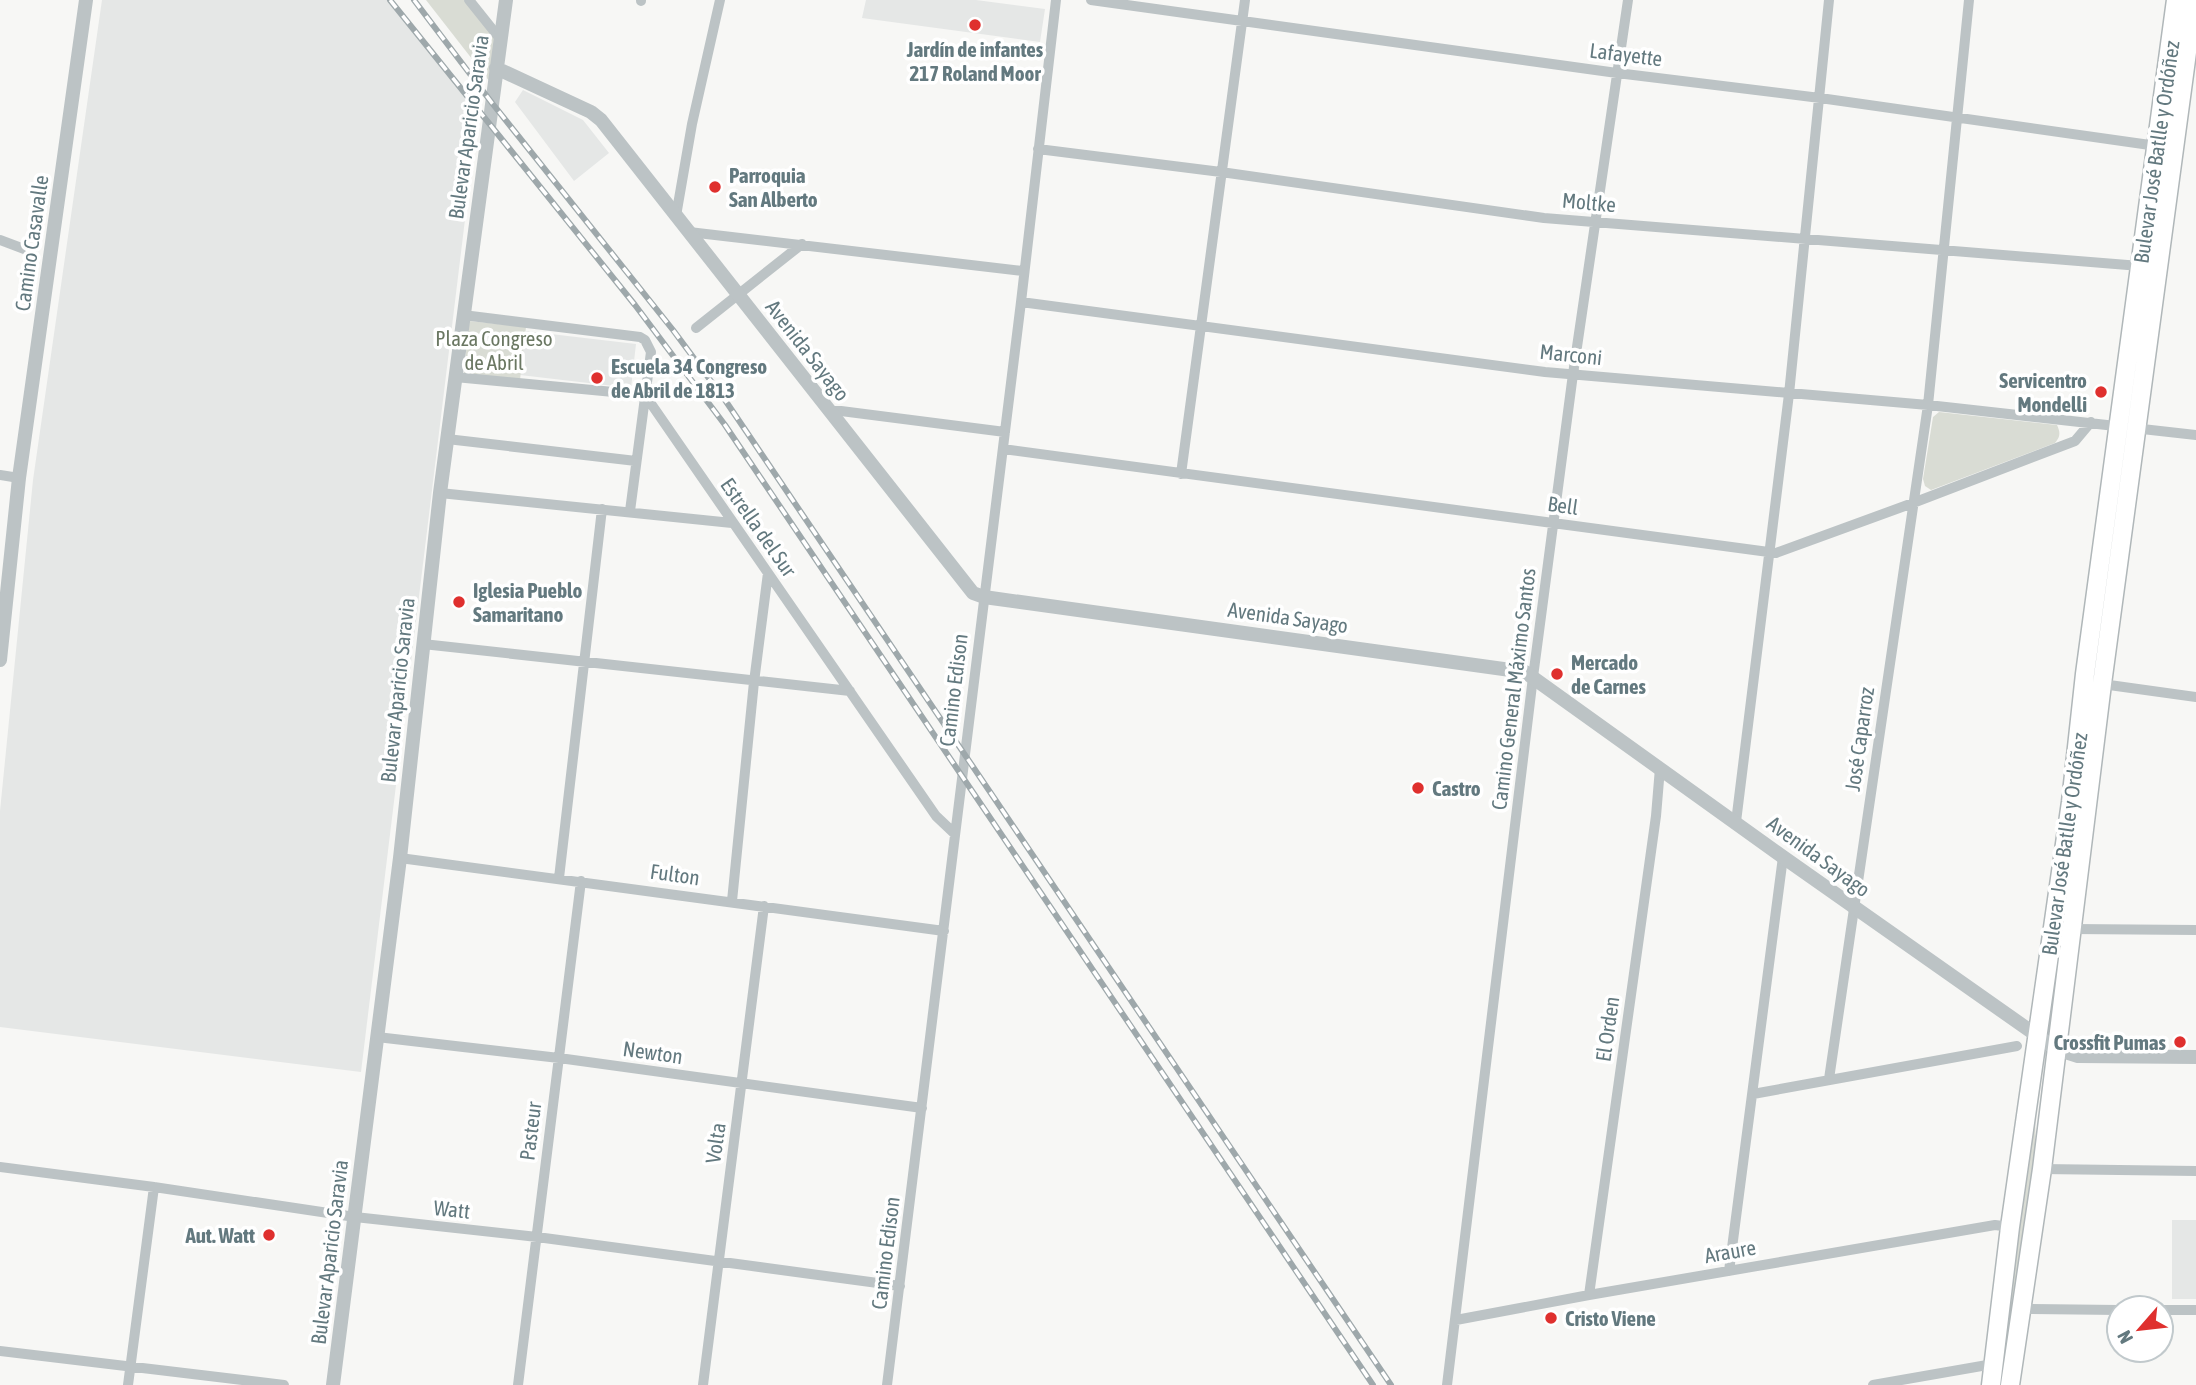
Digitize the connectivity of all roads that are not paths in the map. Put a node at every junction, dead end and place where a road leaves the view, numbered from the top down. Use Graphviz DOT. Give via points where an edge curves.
graph roads {
  1 [pos="86,0"];
  2 [pos="469,0"];
  3 [pos="506,0"];
  4 [pos="720,0"];
  5 [pos="1056,0"];
  6 [pos="1091,0"];
  7 [pos="1245,0"];
  8 [pos="1628,0"];
  9 [pos="1829,0"];
  10 [pos="1969,0"];
  11 [pos="2176,0"];
  12 [pos="2194,0"];
  13 [pos="1243,20"];
  14 [pos="501,40"];
  15 [pos="496,68"];
  16 [pos="1617,73"];
  17 [pos="1819,98"];
  18 [pos="1957,118"];
  19 [pos="2157,146"];
  20 [pos="1038,149"];
  21 [pos="1221,172"];
  22 [pos="676,216"];
  23 [pos="1595,222"];
  24 [pos="689,232"];
  25 [pos="1804,239"];
  26 [pos="0,240"];
  27 [pos="802,244"];
  28 [pos="1943,249"];
  29 [pos="32,252"];
  30 [pos="2140,266"];
  31 [pos="1023,271"];
  32 [pos="738,295"];
  33 [pos="1021,302"];
  34 [pos="2143,305"];
  35 [pos="463,315"];
  36 [pos="1201,325"];
  37 [pos="696,328"];
  38 [pos="1573,374"];
  39 [pos="455,377"];
  40 [pos="1789,394"];
  41 [pos="645,395"];
  42 [pos="1928,405"];
  43 [pos="828,411"];
  44 [pos="2091,422"];
  45 [pos="2128,426"];
  46 [pos="1005,432"];
  47 [pos="2196,435"];
  48 [pos="447,439"];
  49 [pos="1003,449"];
  50 [pos="636,461"];
  51 [pos="1181,474"];
  52 [pos="0,475"];
  53 [pos="19,478"];
  54 [pos="440,493"];
  55 [pos="1913,503"];
  56 [pos="602,509"];
  57 [pos="630,511"];
  58 [pos="732,523"];
  59 [pos="1553,523"];
  60 [pos="1769,552"];
  61 [pos="768,573"];
  62 [pos="984,597"];
  63 [pos="423,644"];
  64 [pos="0,660"];
  65 [pos="585,663"];
  66 [pos="1533,677"];
  67 [pos="754,682"];
  68 [pos="2102,684"];
  69 [pos="850,691"];
  70 [pos="2196,697"];
  71 [pos="1660,768"];
  72 [pos="1736,822"];
  73 [pos="955,834"];
  74 [pos="1783,857"];
  75 [pos="400,858"];
  76 [pos="559,878"];
  77 [pos="581,881"];
  78 [pos="732,901"];
  79 [pos="764,906"];
  80 [pos="1854,906"];
  81 [pos="2072,929"];
  82 [pos="2196,930"];
  83 [pos="944,931"];
  84 [pos="377,1037"];
  85 [pos="2038,1038"];
  86 [pos="2017,1046"];
  87 [pos="2056,1049"];
  88 [pos="2196,1057"];
  89 [pos="559,1058"];
  90 [pos="1829,1079"];
  91 [pos="743,1083"];
  92 [pos="1753,1094"];
  93 [pos="922,1108"];
  94 [pos="0,1167"];
  95 [pos="2042,1169"];
  96 [pos="2196,1171"];
  97 [pos="154,1187"];
  98 [pos="355,1217"];
  99 [pos="2010,1227"];
  100 [pos="537,1237"];
  101 [pos="719,1261"];
  102 [pos="1729,1271"];
  103 [pos="900,1286"];
  104 [pos="1590,1295"];
  105 [pos="2022,1309"];
  106 [pos="2105,1310"];
  107 [pos="2175,1310"];
  108 [pos="2196,1310"];
  109 [pos="1456,1320"];
  110 [pos="0,1351"];
  111 [pos="1993,1364"];
  112 [pos="131,1365"];
  113 [pos="128,1385"];
  114 [pos="284,1385"];
  115 [pos="333,1385"];
  116 [pos="518,1385"];
  117 [pos="703,1385"];
  118 [pos="887,1385"];
  119 [pos="1447,1385"];
  120 [pos="1873,1385"];
  121 [pos="1991,1385"];
  122 [pos="2010,1385"];
  1 -- 53 [label="street, Camino Casavalle"];
  2 -- 14 [label="street"];
  3 -- 14 [label="street, Bulevar Aparicio Saravia"];
  4 -- 22 [label="street"];
  5 -- 20 [label="street, Camino Edison"];
  6 -- 13 [label="street, Lafayette"];
  7 -- 13 [label="street"];
  8 -- 16 [label="street, Camino General Máximo Santos"];
  9 -- 17 [label="street"];
  10 -- 18 [label="street, José Caparroz"];
  11 -- 19 [label="main road, Bulevar José Batlle y Ordóñez"];
  12 -- 34 [label="main road, Bulevar José Batlle y Ordóñez"];
  13 -- 16 [label="street, Lafayette"];
  13 -- 21 [label="street"];
  14 -- 15 [label="street, Bulevar Aparicio Saravia"];
  15 -- 22 [label="street, Avenida Sayago" via="601,120"];
  15 -- 35 [label="street, Bulevar Aparicio Saravia"];
  16 -- 17 [label="street, Lafayette"];
  16 -- 23 [label="street, Camino General Máximo Santos"];
  17 -- 18 [label="street, Lafayette"];
  17 -- 25 [label="street"];
  18 -- 19 [label="street, Lafayette"];
  18 -- 28 [label="street, José Caparroz"];
  19 -- 30 [label="main road, Bulevar José Batlle y Ordóñez"];
  20 -- 21 [label="street, Moltke"];
  20 -- 31 [label="street, Camino Edison"];
  21 -- 23 [label="street, Moltke"];
  21 -- 36 [label="street"];
  22 -- 24 [label="street, Avenida Sayago"];
  23 -- 25 [label="street, Moltke"];
  23 -- 38 [label="street, Camino General Máximo Santos"];
  24 -- 27 [label="street"];
  24 -- 32 [label="street, Avenida Sayago"];
  25 -- 28 [label="street, Moltke"];
  25 -- 40 [label="street"];
  26 -- 29 [label="street"];
  27 -- 31 [label="street"];
  27 -- 32 [label="street"];
  28 -- 30 [label="street, Moltke"];
  28 -- 42 [label="street, José Caparroz"];
  30 -- 34 [label="main road, Bulevar José Batlle y Ordóñez"];
  31 -- 33 [label="street, Camino Edison"];
  32 -- 37 [label="street"];
  32 -- 43 [label="street, Avenida Sayago"];
  33 -- 36 [label="street, Marconi"];
  33 -- 46 [label="street, Camino Edison"];
  34 -- 45 [label="main road, Bulevar José Batlle y Ordóñez"];
  35 -- 39 [label="street, Bulevar Aparicio Saravia"];
  35 -- 41 [label="street" via="640,337 651,352"];
  36 -- 38 [label="street, Marconi"];
  36 -- 51 [label="street"];
  38 -- 40 [label="street, Marconi"];
  38 -- 59 [label="street, Camino General Máximo Santos"];
  39 -- 41 [label="street"];
  39 -- 48 [label="street, Bulevar Aparicio Saravia"];
  40 -- 42 [label="street, Marconi"];
  40 -- 60 [label="street"];
  41 -- 50 [label="street"];
  41 -- 58 [label="street, Estrella del Sur"];
  42 -- 44 [label="street, Marconi"];
  42 -- 55 [label="street, José Caparroz"];
  43 -- 46 [label="street"];
  43 -- 62 [label="street, Avenida Sayago" via="973,593"];
  44 -- 45 [label="street, Marconi"];
  44 -- 55 [label="street, Bell" via="2075,440"];
  45 -- 47 [label="street"];
  45 -- 68 [label="main road, Bulevar José Batlle y Ordóñez"];
  45 -- 85 [label="main road, Bulevar José Batlle y Ordóñez" via="2087,660"];
  46 -- 49 [label="street, Camino Edison"];
  48 -- 50 [label="street"];
  48 -- 54 [label="street, Bulevar Aparicio Saravia"];
  49 -- 51 [label="street, Bell"];
  49 -- 62 [label="street, Camino Edison"];
  50 -- 57 [label="street"];
  51 -- 59 [label="street, Bell"];
  52 -- 53 [label="street"];
  53 -- 64 [label="street, Camino Casavalle"];
  54 -- 56 [label="street"];
  54 -- 63 [label="street, Bulevar Aparicio Saravia"];
  55 -- 60 [label="street, Bell" via="1786,551"];
  55 -- 80 [label="street, José Caparroz"];
  56 -- 57 [label="street"];
  56 -- 65 [label="street"];
  57 -- 58 [label="street"];
  58 -- 61 [label="street, Estrella del Sur"];
  59 -- 60 [label="street, Bell"];
  59 -- 66 [label="street, Camino General Máximo Santos"];
  60 -- 72 [label="street"];
  61 -- 67 [label="street"];
  61 -- 69 [label="street, Estrella del Sur"];
  62 -- 66 [label="street, Avenida Sayago" via="1517,670"];
  62 -- 73 [label="street, Camino Edison"];
  63 -- 65 [label="street"];
  63 -- 75 [label="street, Bulevar Aparicio Saravia"];
  65 -- 67 [label="street"];
  65 -- 76 [label="street"];
  66 -- 71 [label="street, Avenida Sayago"];
  66 -- 109 [label="street, Camino General Máximo Santos"];
  67 -- 69 [label="street"];
  67 -- 78 [label="street"];
  68 -- 70 [label="street"];
  68 -- 81 [label="main road, Bulevar José Batlle y Ordóñez"];
  69 -- 73 [label="street, Estrella del Sur" via="936,816"];
  71 -- 72 [label="street, Avenida Sayago"];
  71 -- 104 [label="street, El Orden"];
  72 -- 74 [label="street, Avenida Sayago"];
  73 -- 83 [label="street, Camino Edison"];
  74 -- 80 [label="street, Avenida Sayago"];
  74 -- 92 [label="street"];
  75 -- 76 [label="street, Fulton"];
  75 -- 84 [label="street, Bulevar Aparicio Saravia"];
  76 -- 77 [label="street, Fulton"];
  77 -- 78 [label="street, Fulton"];
  77 -- 89 [label="street, Pasteur"];
  78 -- 79 [label="street, Fulton"];
  79 -- 83 [label="street, Fulton"];
  79 -- 91 [label="street, Volta"];
  80 -- 85 [label="street, Avenida Sayago"];
  80 -- 90 [label="street, José Caparroz"];
  81 -- 82 [label="street"];
  81 -- 87 [label="main road, Bulevar José Batlle y Ordóñez"];
  83 -- 93 [label="street, Camino Edison"];
  84 -- 89 [label="street, Newton"];
  84 -- 98 [label="street, Bulevar Aparicio Saravia"];
  85 -- 87 [label="street, Avenida Sayago"];
  85 -- 99 [label="main road, Bulevar José Batlle y Ordóñez"];
  86 -- 90 [label="street"];
  87 -- 88 [label="street, Avenida Sayago" via="2078,1056"];
  87 -- 95 [label="main road, Bulevar José Batlle y Ordóñez"];
  89 -- 91 [label="street, Newton"];
  89 -- 100 [label="street, Pasteur"];
  90 -- 92 [label="street"];
  91 -- 93 [label="street, Newton"];
  91 -- 101 [label="street, Volta"];
  92 -- 102 [label="street"];
  93 -- 103 [label="street, Camino Edison"];
  94 -- 97 [label="street, Watt"];
  95 -- 96 [label="street"];
  95 -- 105 [label="main road, Bulevar José Batlle y Ordóñez"];
  97 -- 98 [label="street, Watt"];
  97 -- 112 [label="street"];
  98 -- 100 [label="street, Watt"];
  98 -- 115 [label="street, Bulevar Aparicio Saravia"];
  99 -- 102 [label="street, Araure" via="1995,1225"];
  99 -- 111 [label="main road, Bulevar José Batlle y Ordóñez"];
  100 -- 101 [label="street, Watt"];
  100 -- 116 [label="street, Pasteur"];
  101 -- 103 [label="street, Watt"];
  101 -- 117 [label="street, Volta"];
  102 -- 104 [label="street, Araure"];
  103 -- 118 [label="street, Camino Edison"];
  104 -- 109 [label="street, Araure"];
  105 -- 106 [label="street"];
  105 -- 122 [label="main road, Bulevar José Batlle y Ordóñez"];
  107 -- 108 [label="street"];
  109 -- 119 [label="street, Camino General Máximo Santos"];
  110 -- 112 [label="street"];
  111 -- 120 [label="street"];
  111 -- 121 [label="main road, Bulevar José Batlle y Ordóñez"];
  112 -- 113 [label="street"];
  112 -- 114 [label="street"];
}
